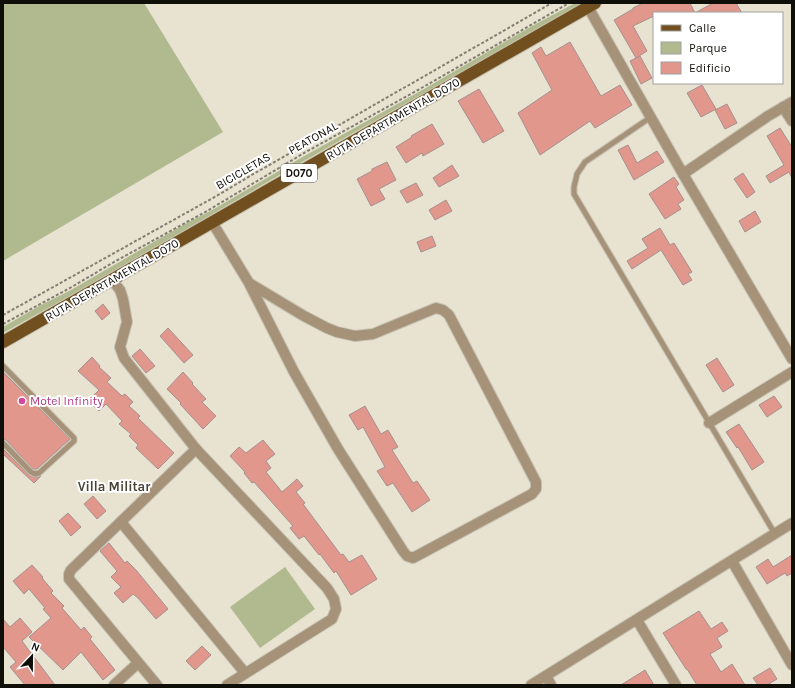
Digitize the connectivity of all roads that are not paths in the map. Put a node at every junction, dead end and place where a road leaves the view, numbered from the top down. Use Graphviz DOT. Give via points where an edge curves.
graph roads {
  1 [pos="592,5"];
  2 [pos="792,102"];
  3 [pos="783,107"];
  4 [pos="651,118"];
  5 [pos="792,121"];
  6 [pos="683,174"];
  7 [pos="212,222"];
  8 [pos="112,280"];
  9 [pos="249,283"];
  10 [pos="3,342"];
  11 [pos="792,359"];
  12 [pos="3,366"];
  13 [pos="792,372"];
  14 [pos="709,423"];
  15 [pos="3,444"];
  16 [pos="196,449"];
  17 [pos="121,522"];
  18 [pos="792,524"];
  19 [pos="775,534"];
  20 [pos="732,561"];
  21 [pos="637,620"];
  22 [pos="138,662"];
  23 [pos="792,665"];
  24 [pos="245,673"];
  25 [pos="548,681"];
  26 [pos="114,685"];
  27 [pos="157,685"];
  28 [pos="227,685"];
  29 [pos="531,685"];
  30 [pos="676,685"];
  1 -- 4 [label="street"];
  1 -- 7 [label="main road, RUTA DEPARTAMENTAL D070 / D070"];
  2 -- 3 [label="street"];
  3 -- 5 [label="street"];
  3 -- 6 [label="street"];
  4 -- 6 [label="street"];
  4 -- 14 [label="lane" via="585,162 577,174 574,194"];
  6 -- 11 [label="street"];
  7 -- 8 [label="main road, RUTA DEPARTAMENTAL D070 / D070"];
  7 -- 9 [label="street"];
  8 -- 10 [label="main road, RUTA DEPARTAMENTAL D070 / D070"];
  8 -- 16 [label="street" via="120,290 127,322 120,347 124,358"];
  9 -- 9 [label="street" via="294,372 338,448 407,556 414,558 532,494 536,489 536,482 449,315 444,310 436,308 373,334 354,336 327,328"];
  12 -- 15 [label="lane" via="74,438 74,441 35,474"];
  13 -- 14 [label="street"];
  14 -- 19 [label="lane"];
  16 -- 17 [label="street"];
  16 -- 24 [label="street" via="327,588 334,599 336,609 332,619"];
  17 -- 22 [label="street" via="72,570 69,579"];
  17 -- 24 [label="street"];
  18 -- 19 [label="street"];
  19 -- 20 [label="street"];
  20 -- 21 [label="street"];
  20 -- 23 [label="street"];
  21 -- 25 [label="street"];
  21 -- 30 [label="street"];
  22 -- 26 [label="street"];
  22 -- 27 [label="street"];
  24 -- 28 [label="street"];
  25 -- 29 [label="street"];
}
